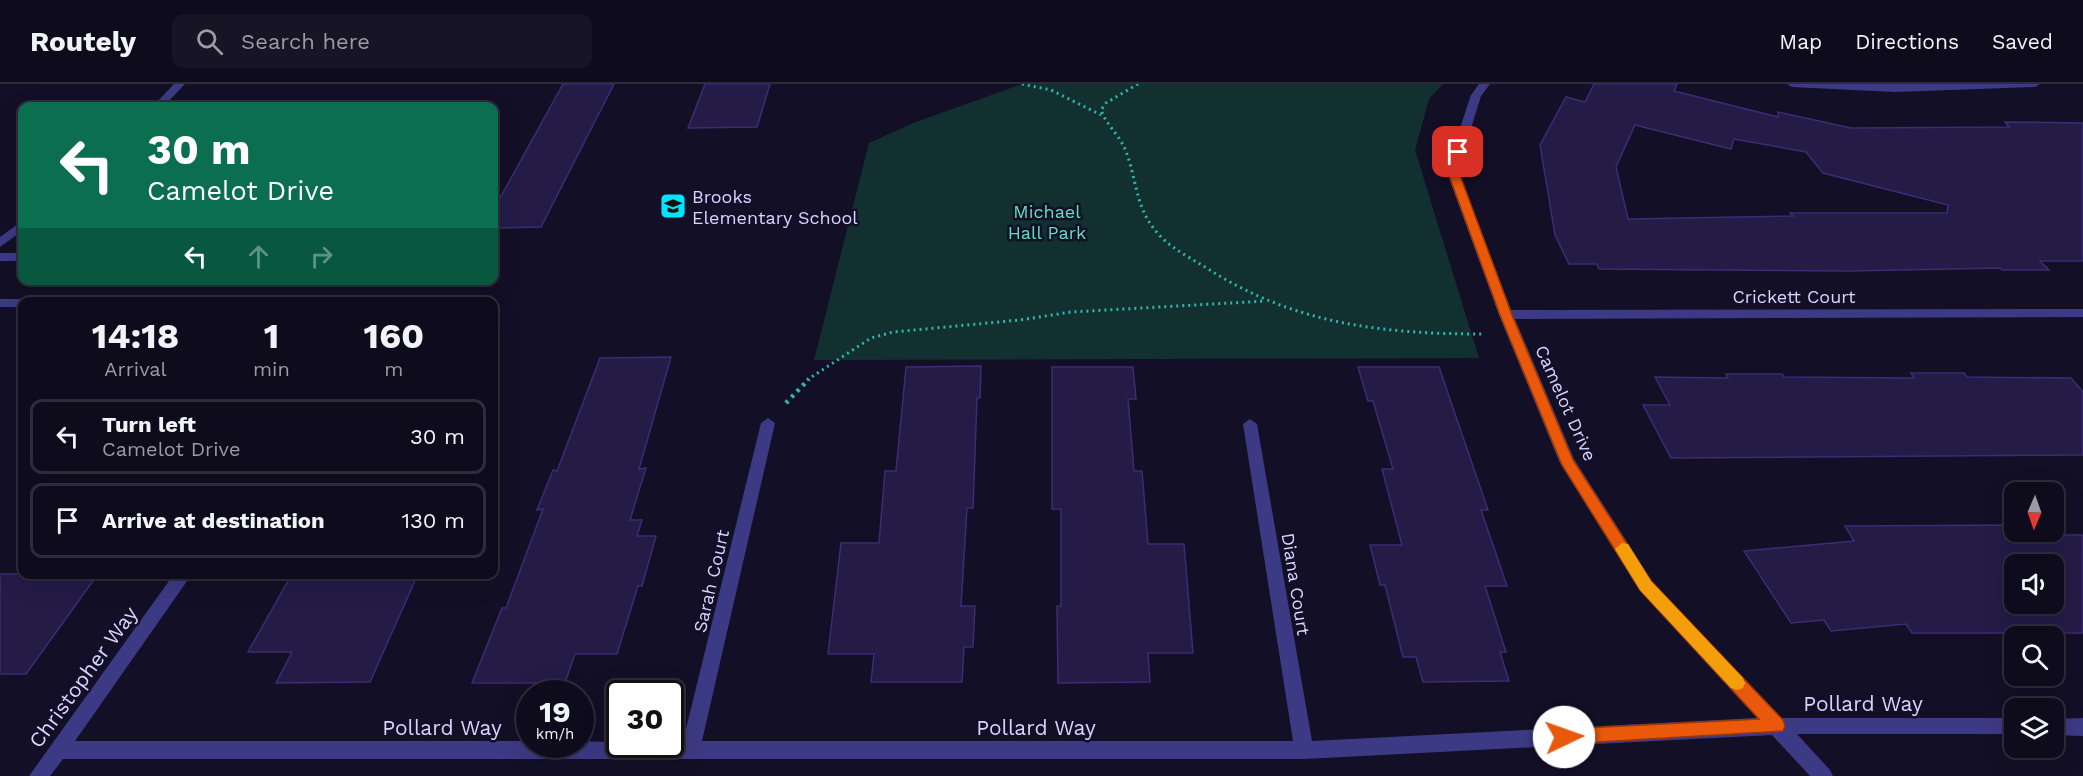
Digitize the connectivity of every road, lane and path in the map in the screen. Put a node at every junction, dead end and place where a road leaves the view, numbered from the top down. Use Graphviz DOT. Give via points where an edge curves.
graph roads {
  1 [pos="180,84"];
  2 [pos="1022,84"];
  3 [pos="1138,84"];
  4 [pos="1485,84"];
  5 [pos="1792,84"];
  6 [pos="2035,84"];
  7 [pos="162,102"];
  8 [pos="1101,115"];
  9 [pos="18,228"];
  10 [pos="0,243"];
  11 [pos="0,256"];
  12 [pos="18,257"];
  13 [pos="1270,301"];
  14 [pos="0,303"];
  15 [pos="18,303"];
  16 [pos="2083,313"];
  17 [pos="1506,315"];
  18 [pos="1486,334"];
  19 [pos="768,423"];
  20 [pos="1250,424"];
  21 [pos="180,579"];
  22 [pos="1777,726"];
  23 [pos="2004,726"];
  24 [pos="2064,727"];
  25 [pos="2083,727"];
  26 [pos="691,749"];
  27 [pos="57,750"];
  28 [pos="1304,750"];
  29 [pos="39,776"];
  30 [pos="1823,776"];
  1 -- 7 [label="street"];
  2 -- 8 [label="path" via="1051,90"];
  3 -- 8 [label="path" via="1106,103"];
  4 -- 17 [label="street, Camelot Drive" via="1476,95 1452,170"];
  5 -- 6 [label="street" via="1895,89"];
  8 -- 13 [label="path" via="1116,131 1125,149 1142,209 1152,227 1208,270"];
  9 -- 10 [label="street"];
  11 -- 12 [label="street"];
  13 -- 18 [label="path" via="1344,324 1382,331"];
  13 -- 19 [label="path" via="1116,308 893,332 871,338 807,380"];
  14 -- 15 [label="street"];
  16 -- 17 [label="street, Crickett Court"];
  17 -- 22 [label="street, Camelot Drive" via="1567,461 1646,586"];
  19 -- 26 [label="street, Sarah Court"];
  20 -- 28 [label="street, Diana Court"];
  21 -- 27 [label="street, Christopher Way"];
  22 -- 23 [label="street, Pollard Way"];
  22 -- 28 [label="street, Pollard Way"];
  22 -- 30 [label="street, Camelot Drive"];
  24 -- 25 [label="street"];
  26 -- 27 [label="street, Pollard Way"];
  26 -- 28 [label="street, Pollard Way"];
  27 -- 29 [label="street, Christopher Way"];
}
